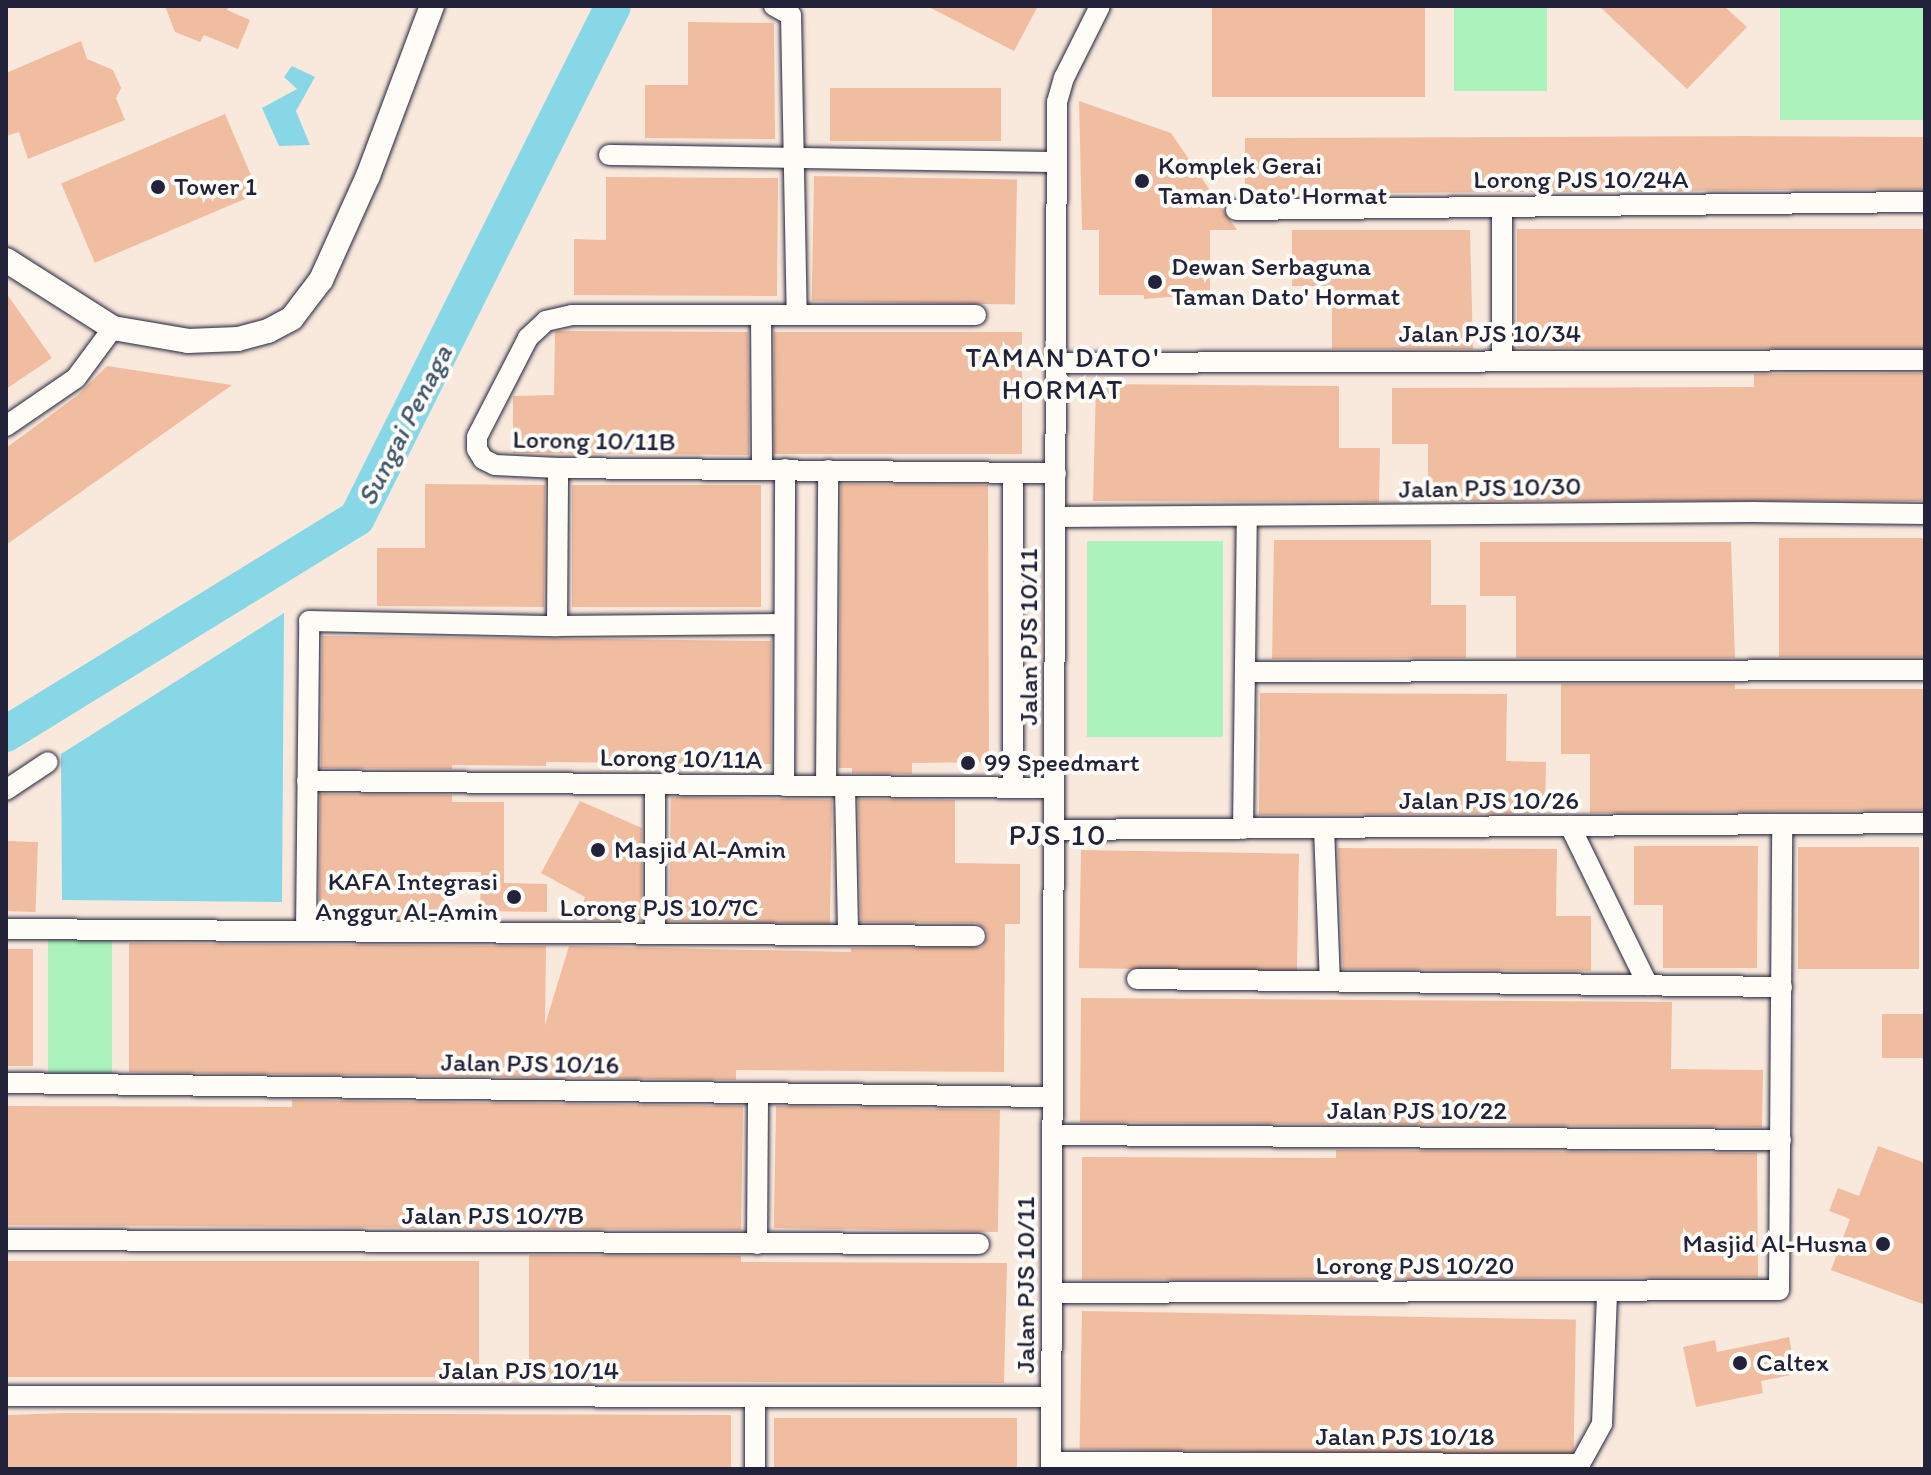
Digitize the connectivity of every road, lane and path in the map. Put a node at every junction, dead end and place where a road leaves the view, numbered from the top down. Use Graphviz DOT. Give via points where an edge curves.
graph roads {
  1 [pos="432,6"];
  2 [pos="774,6"];
  3 [pos="1100,6"];
  4 [pos="609,155"];
  5 [pos="794,158"];
  6 [pos="1057,162"];
  7 [pos="1925,202"];
  8 [pos="1502,207"];
  9 [pos="1236,210"];
  10 [pos="6,260"];
  11 [pos="797,314"];
  12 [pos="761,315"];
  13 [pos="976,315"];
  14 [pos="113,328"];
  15 [pos="1502,360"];
  16 [pos="1925,360"];
  17 [pos="1056,363"];
  18 [pos="6,426"];
  19 [pos="558,468"];
  20 [pos="762,469"];
  21 [pos="785,469"];
  22 [pos="828,470"];
  23 [pos="1013,473"];
  24 [pos="1056,473"];
  25 [pos="1925,514"];
  26 [pos="1055,517"];
  27 [pos="1247,518"];
  28 [pos="783,624"];
  29 [pos="557,626"];
  30 [pos="1925,670"];
  31 [pos="1247,672"];
  32 [pos="48,762"];
  33 [pos="307,781"];
  34 [pos="655,784"];
  35 [pos="784,786"];
  36 [pos="836,786"];
  37 [pos="1013,788"];
  38 [pos="1054,788"];
  39 [pos="6,790"];
  40 [pos="1925,823"];
  41 [pos="1782,824"];
  42 [pos="1570,826"];
  43 [pos="1324,828"];
  44 [pos="1243,829"];
  45 [pos="1054,830"];
  46 [pos="6,929"];
  47 [pos="306,931"];
  48 [pos="655,934"];
  49 [pos="848,935"];
  50 [pos="975,936"];
  51 [pos="1137,979"];
  52 [pos="1330,981"];
  53 [pos="1648,985"];
  54 [pos="1782,987"];
  55 [pos="6,1083"];
  56 [pos="758,1093"];
  57 [pos="1052,1097"];
  58 [pos="1052,1135"];
  59 [pos="1781,1140"];
  60 [pos="6,1240"];
  61 [pos="757,1244"];
  62 [pos="979,1244"];
  63 [pos="1607,1291"];
  64 [pos="1052,1293"];
  65 [pos="6,1396"];
  66 [pos="1051,1397"];
  67 [pos="755,1399"];
  68 [pos="1051,1466"];
  69 [pos="755,1469"];
  1 -- 14 [label="street" via="368,176 321,280 292,318 238,339 188,341"];
  2 -- 5 [label="street" via="791,15"];
  3 -- 6 [label="street, Jalan PJS 10/11" via="1057,102"];
  4 -- 5 [label="street"];
  5 -- 6 [label="street"];
  5 -- 11 [label="street"];
  6 -- 17 [label="street, Jalan PJS 10/11"];
  7 -- 8 [label="street, Lorong PJS 10/24A"];
  8 -- 9 [label="street, Lorong PJS 10/24A"];
  8 -- 15 [label="street"];
  10 -- 14 [label="street"];
  11 -- 12 [label="street, Lorong 10/11B"];
  11 -- 13 [label="street, Lorong 10/11B"];
  12 -- 19 [label="street, Lorong 10/11B" via="572,315 546,321 528,338 477,437 477,449 495,465"];
  12 -- 20 [label="street"];
  14 -- 18 [label="street" via="76,378"];
  15 -- 16 [label="street, Jalan PJS 10/34"];
  15 -- 17 [label="street, Jalan PJS 10/34"];
  17 -- 24 [label="street, Jalan PJS 10/11"];
  19 -- 20 [label="street, Lorong 10/11B"];
  19 -- 29 [label="street"];
  20 -- 21 [label="street, Lorong 10/11B"];
  21 -- 22 [label="street, Lorong 10/11B"];
  21 -- 28 [label="street"];
  22 -- 23 [label="street, Lorong 10/11B"];
  22 -- 36 [label="street"];
  23 -- 24 [label="street, Lorong 10/11B"];
  23 -- 37 [label="street"];
  24 -- 26 [label="street, Jalan PJS 10/11"];
  25 -- 27 [label="street, Jalan PJS 10/30"];
  26 -- 27 [label="street, Jalan PJS 10/30"];
  26 -- 38 [label="street, Jalan PJS 10/11"];
  27 -- 31 [label="street"];
  28 -- 29 [label="street"];
  28 -- 35 [label="street"];
  29 -- 33 [label="street" via="309,621"];
  30 -- 31 [label="street"];
  31 -- 44 [label="street"];
  32 -- 39 [label="street"];
  33 -- 34 [label="street, Lorong 10/11A"];
  33 -- 47 [label="street"];
  34 -- 35 [label="street, Lorong 10/11A"];
  34 -- 48 [label="street"];
  35 -- 36 [label="street, Lorong 10/11A"];
  36 -- 37 [label="street, Lorong 10/11A"];
  36 -- 49 [label="street"];
  37 -- 38 [label="street, Lorong 10/11A"];
  38 -- 45 [label="street, Jalan PJS 10/11"];
  40 -- 41 [label="street, Jalan PJS 10/26"];
  41 -- 42 [label="street, Jalan PJS 10/26"];
  41 -- 54 [label="street"];
  42 -- 43 [label="street, Jalan PJS 10/26"];
  42 -- 53 [label="street"];
  43 -- 44 [label="street, Jalan PJS 10/26"];
  43 -- 52 [label="street"];
  44 -- 45 [label="street, Jalan PJS 10/26"];
  45 -- 57 [label="street, Jalan PJS 10/11"];
  46 -- 47 [label="street, Lorong PJS 10/7C"];
  47 -- 48 [label="street, Lorong PJS 10/7C"];
  48 -- 49 [label="street, Lorong PJS 10/7C"];
  49 -- 50 [label="street, Lorong PJS 10/7C"];
  51 -- 52 [label="street"];
  52 -- 53 [label="street"];
  53 -- 54 [label="street"];
  54 -- 59 [label="street"];
  55 -- 56 [label="street, Jalan PJS 10/16"];
  56 -- 57 [label="street, Jalan PJS 10/16"];
  56 -- 61 [label="street"];
  57 -- 58 [label="street, Jalan PJS 10/11"];
  58 -- 59 [label="street, Jalan PJS 10/22"];
  58 -- 64 [label="street, Jalan PJS 10/11"];
  59 -- 63 [label="street, Lorong PJS 10/20" via="1779,1290"];
  60 -- 61 [label="street, Jalan PJS 10/7B"];
  61 -- 62 [label="street, Jalan PJS 10/7B"];
  63 -- 64 [label="street, Lorong PJS 10/20"];
  63 -- 68 [label="street, Jalan PJS 10/18" via="1602,1424 1580,1464"];
  64 -- 66 [label="street, Jalan PJS 10/11"];
  65 -- 67 [label="street, Jalan PJS 10/14"];
  66 -- 67 [label="street, Jalan PJS 10/14"];
  66 -- 68 [label="street, Jalan PJS 10/11"];
  67 -- 69 [label="street"];
}
